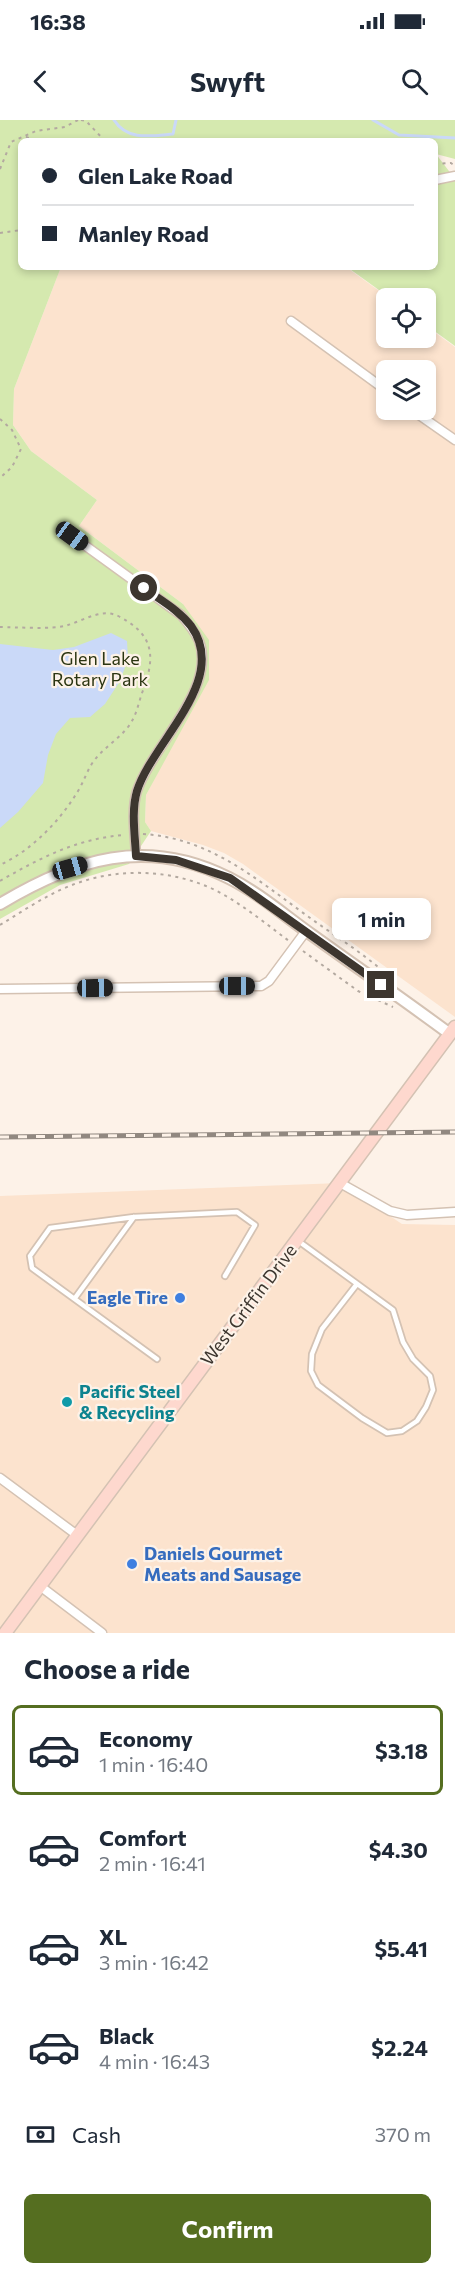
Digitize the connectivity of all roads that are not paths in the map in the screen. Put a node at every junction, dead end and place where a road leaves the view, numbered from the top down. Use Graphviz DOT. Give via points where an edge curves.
graph roads {
  1 [pos="455,176"];
  2 [pos="438,179"];
  3 [pos="291,321"];
  4 [pos="376,383"];
  5 [pos="426,420"];
  6 [pos="455,440"];
  7 [pos="72,536"];
  8 [pos="136,856"];
  9 [pos="0,903"];
  10 [pos="306,931"];
  11 [pos="0,989"];
  12 [pos="452,1030"];
  13 [pos="340,1183"];
  14 [pos="455,1212"];
  15 [pos="134,1217"];
  16 [pos="297,1240"];
  17 [pos="225,1276"];
  18 [pos="357,1284"];
  19 [pos="75,1298"];
  20 [pos="157,1359"];
  21 [pos="0,1478"];
  22 [pos="77,1535"];
  23 [pos="39,1586"];
  24 [pos="5,1633"];
  25 [pos="102,1633"];
  1 -- 2 [label="street"];
  3 -- 4 [label="street"];
  5 -- 6 [label="street"];
  7 -- 8 [label="street" via="181,615 201,648 198,686 136,793"];
  8 -- 9 [label="street" via="70,868"];
  8 -- 10 [label="street" via="176,860 230,878"];
  10 -- 11 [label="street" via="269,981 261,986"];
  10 -- 12 [label="street" via="419,1012"];
  12 -- 13 [label="main road, West Griffin Drive"];
  13 -- 14 [label="street" via="390,1211 407,1215"];
  13 -- 16 [label="main road, West Griffin Drive"];
  15 -- 17 [label="lane" via="237,1212 255,1225"];
  15 -- 19 [label="lane"];
  15 -- 19 [label="lane" via="50,1228 30,1256 32,1268"];
  16 -- 18 [label="lane"];
  16 -- 22 [label="main road, West Griffin Drive"];
  18 -- 18 [label="lane" via="393,1310 403,1342 430,1376 433,1390 426,1407 417,1421 402,1431 387,1433 362,1418 318,1385 311,1371 312,1354 322,1329"];
  19 -- 20 [label="lane"];
  21 -- 22 [label="street"];
  22 -- 23 [label="main road, West Griffin Drive"];
  23 -- 24 [label="main road, West Griffin Drive"];
  23 -- 25 [label="street"];
}
